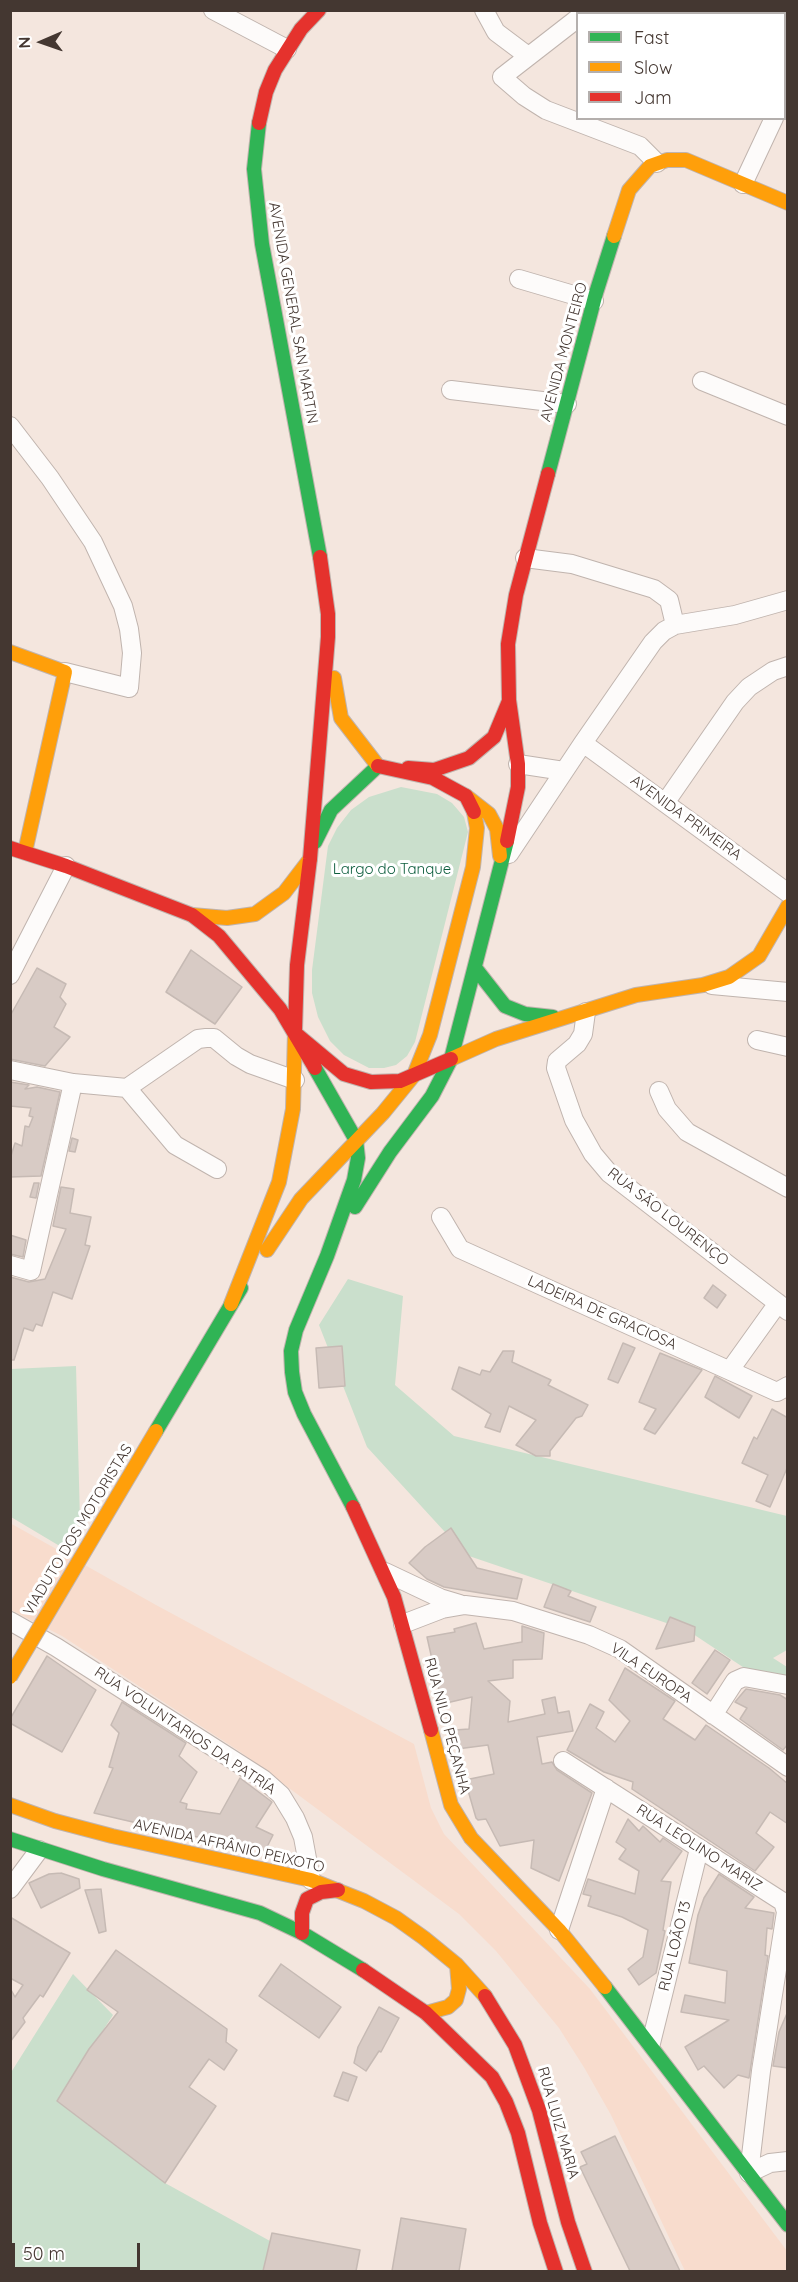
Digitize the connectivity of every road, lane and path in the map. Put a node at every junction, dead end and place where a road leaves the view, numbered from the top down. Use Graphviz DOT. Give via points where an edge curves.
graph roads {
  1 [pos="213,10"];
  2 [pos="484,10"];
  3 [pos="318,11"];
  4 [pos="576,20"];
  5 [pos="287,49"];
  6 [pos="528,56"];
  7 [pos="773,120"];
  8 [pos="657,162"];
  9 [pos="743,184"];
  10 [pos="788,203"];
  11 [pos="519,279"];
  12 [pos="594,301"];
  13 [pos="702,381"];
  14 [pos="451,390"];
  15 [pos="567,404"];
  16 [pos="788,416"];
  17 [pos="10,426"];
  18 [pos="525,558"];
  19 [pos="788,600"];
  20 [pos="675,625"];
  21 [pos="328,637"];
  22 [pos="10,652"];
  23 [pos="788,666"];
  24 [pos="64,672"];
  25 [pos="509,700"];
  26 [pos="494,736"];
  27 [pos="515,737"];
  28 [pos="583,743"];
  29 [pos="518,764"];
  30 [pos="378,766"];
  31 [pos="564,771"];
  32 [pos="466,796"];
  33 [pos="665,803"];
  34 [pos="15,847"];
  35 [pos="310,859"];
  36 [pos="66,866"];
  37 [pos="500,874"];
  38 [pos="788,893"];
  39 [pos="788,906"];
  40 [pos="192,915"];
  41 [pos="476,969"];
  42 [pos="10,975"];
  43 [pos="704,985"];
  44 [pos="788,992"];
  45 [pos="505,1006"];
  46 [pos="585,1012"];
  47 [pos="565,1017"];
  48 [pos="296,1034"];
  49 [pos="496,1039"];
  50 [pos="757,1040"];
  51 [pos="788,1047"];
  52 [pos="451,1059"];
  53 [pos="10,1070"];
  54 [pos="414,1075"];
  55 [pos="295,1080"];
  56 [pos="73,1083"];
  57 [pos="127,1088"];
  58 [pos="659,1091"];
  59 [pos="356,1140"];
  60 [pos="217,1169"];
  61 [pos="788,1188"];
  62 [pos="441,1217"];
  63 [pos="327,1256"];
  64 [pos="10,1265"];
  65 [pos="231,1304"];
  66 [pos="783,1307"];
  67 [pos="730,1370"];
  68 [pos="782,1389"];
  69 [pos="385,1572"];
  70 [pos="465,1605"];
  71 [pos="10,1622"];
  72 [pos="402,1624"];
  73 [pos="10,1677"];
  74 [pos="788,1685"];
  75 [pos="713,1715"];
  76 [pos="563,1761"];
  77 [pos="788,1767"];
  78 [pos="606,1788"];
  79 [pos="10,1805"];
  80 [pos="10,1839"];
  81 [pos="699,1849"];
  82 [pos="39,1850"];
  83 [pos="311,1880"];
  84 [pos="10,1889"];
  85 [pos="338,1890"];
  86 [pos="559,1930"];
  87 [pos="302,1933"];
  88 [pos="783,1964"];
  89 [pos="457,1965"];
  90 [pos="426,2013"];
  91 [pos="651,2043"];
  92 [pos="788,2161"];
  93 [pos="750,2173"];
  94 [pos="788,2225"];
  95 [pos="556,2271"];
  96 [pos="585,2271"];
  1 -- 5 [label="street"];
  2 -- 6 [label="street" via="496,32"];
  3 -- 5 [label="main road, AVENIDA GENERAL SAN MARTIN"];
  4 -- 6 [label="street"];
  5 -- 21 [label="main road, AVENIDA GENERAL SAN MARTIN" via="260,112 255,152 256,201 314,518"];
  6 -- 8 [label="street" via="502,77 524,96 546,110 640,146"];
  7 -- 9 [label="street"];
  8 -- 9 [label="main road" via="686,160"];
  8 -- 12 [label="main road, AVENIDA MONTEIRO" via="629,190"];
  9 -- 10 [label="main road"];
  11 -- 12 [label="street"];
  12 -- 15 [label="main road, AVENIDA MONTEIRO"];
  13 -- 16 [label="street"];
  14 -- 15 [label="street"];
  15 -- 18 [label="main road, AVENIDA MONTEIRO"];
  17 -- 24 [label="street" via="76,515 112,580 129,629 129,688"];
  18 -- 20 [label="street" via="572,564 654,589 669,600"];
  18 -- 25 [label="main road, AVENIDA MONTEIRO" via="509,634"];
  19 -- 20 [label="street" via="735,615"];
  20 -- 28 [label="street" via="653,642"];
  21 -- 30 [label="main road, AVENIDA GENERAL SAN MARTIN" via="341,718"];
  21 -- 35 [label="main road, AVENIDA GENERAL SAN MARTIN"];
  22 -- 24 [label="main road"];
  23 -- 33 [label="street" via="773,671 735,702"];
  24 -- 34 [label="main road"];
  25 -- 26 [label="main road"];
  25 -- 27 [label="main road"];
  26 -- 27 [label="main road"];
  26 -- 30 [label="main road" via="469,758 450,766 434,770"];
  27 -- 29 [label="main road"];
  28 -- 31 [label="street"];
  28 -- 33 [label="street, AVENIDA PRIMEIRA"];
  29 -- 31 [label="street"];
  29 -- 37 [label="main road" via="513,817"];
  30 -- 32 [label="main road" via="433,778"];
  30 -- 35 [label="main road" via="331,810"];
  31 -- 37 [label="street"];
  32 -- 37 [label="main road" via="489,814 497,829"];
  32 -- 54 [label="main road" via="475,814 477,846 430,1035"];
  33 -- 38 [label="street, AVENIDA PRIMEIRA"];
  34 -- 36 [label="main road"];
  35 -- 40 [label="main road" via="284,893 255,914 227,918"];
  35 -- 48 [label="main road" via="297,965"];
  36 -- 40 [label="main road"];
  36 -- 42 [label="street"];
  37 -- 41 [label="main road"];
  39 -- 43 [label="main road" via="759,956 729,977"];
  40 -- 48 [label="main road" via="234,952"];
  41 -- 45 [label="main road"];
  41 -- 52 [label="main road"];
  43 -- 44 [label="street"];
  43 -- 46 [label="main road" via="636,995"];
  45 -- 47 [label="main road" via="535,1017"];
  45 -- 49 [label="main road" via="507,1023"];
  46 -- 47 [label="main road"];
  46 -- 66 [label="street, RUA SÃO LOURENÇO" via="583,1034 557,1061 556,1068 574,1120 593,1154 609,1173"];
  47 -- 49 [label="main road"];
  48 -- 54 [label="main road" via="345,1074 384,1083"];
  48 -- 55 [label="main road"];
  48 -- 59 [label="main road"];
  49 -- 52 [label="main road"];
  50 -- 51 [label="street"];
  52 -- 54 [label="main road"];
  52 -- 63 [label="main road, RUA NILO PEÇANHA" via="432,1096 370,1182"];
  53 -- 56 [label="street"];
  54 -- 59 [label="main road"];
  55 -- 57 [label="street" via="250,1064 214,1038 206,1038"];
  55 -- 65 [label="main road" via="279,1182"];
  56 -- 57 [label="street"];
  56 -- 64 [label="street" via="32,1271"];
  57 -- 60 [label="street" via="175,1145"];
  58 -- 61 [label="street" via="667,1109 687,1132"];
  59 -- 63 [label="main road, RUA NILO PEÇANHA" via="354,1180"];
  59 -- 65 [label="main road" via="301,1199"];
  62 -- 67 [label="street, LADEIRA DE GRACIOSA" via="460,1249"];
  63 -- 69 [label="main road, RUA NILO PEÇANHA" via="291,1351 296,1392"];
  65 -- 73 [label="main road, VIADUTO DOS MOTORISTAS, bridge"];
  66 -- 67 [label="street"];
  67 -- 68 [label="street, LADEIRA DE GRACIOSA"];
  69 -- 70 [label="street, VILA EUROPA" via="440,1599"];
  69 -- 72 [label="main road, RUA NILO PEÇANHA"];
  70 -- 72 [label="street, VILA EUROPA"];
  70 -- 75 [label="street, VILA EUROPA" via="513,1611 589,1635 620,1649"];
  71 -- 83 [label="street, RUA VOLUNTARIOS DA PATRÍA" via="263,1779 281,1795 295,1818"];
  72 -- 86 [label="main road, RUA NILO PEÇANHA" via="451,1805 471,1838"];
  74 -- 75 [label="street" via="744,1677 735,1681"];
  75 -- 77 [label="street, VILA EUROPA"];
  76 -- 78 [label="street, RUA LEOLINO MARIZ"];
  78 -- 81 [label="street, RUA LEOLINO MARIZ"];
  78 -- 86 [label="street"];
  79 -- 83 [label="main road, AVENIDA AFRÂNIO PEIXOTO" via="112,1836"];
  80 -- 82 [label="main road"];
  81 -- 88 [label="street, RUA LEOLINO MARIZ" via="783,1902"];
  81 -- 91 [label="street, RUA LOÃO 13"];
  82 -- 84 [label="street"];
  82 -- 87 [label="main road" via="250,1910"];
  83 -- 85 [label="main road, AVENIDA AFRÂNIO PEIXOTO"];
  85 -- 87 [label="main road" via="307,1899"];
  85 -- 89 [label="main road, AVENIDA AFRÂNIO PEIXOTO" via="396,1918"];
  86 -- 91 [label="main road, RUA NILO PEÇANHA"];
  87 -- 90 [label="main road"];
  88 -- 93 [label="street" via="760,2071"];
  89 -- 90 [label="main road" via="456,2000 448,2007"];
  89 -- 96 [label="main road, RUA LUIZ MARIA" via="499,2016 527,2071"];
  90 -- 95 [label="main road" via="492,2077 506,2102"];
  91 -- 93 [label="main road, RUA NILO PEÇANHA"];
  92 -- 93 [label="street" via="771,2163"];
  93 -- 94 [label="main road, RUA NILO PEÇANHA"];
}
